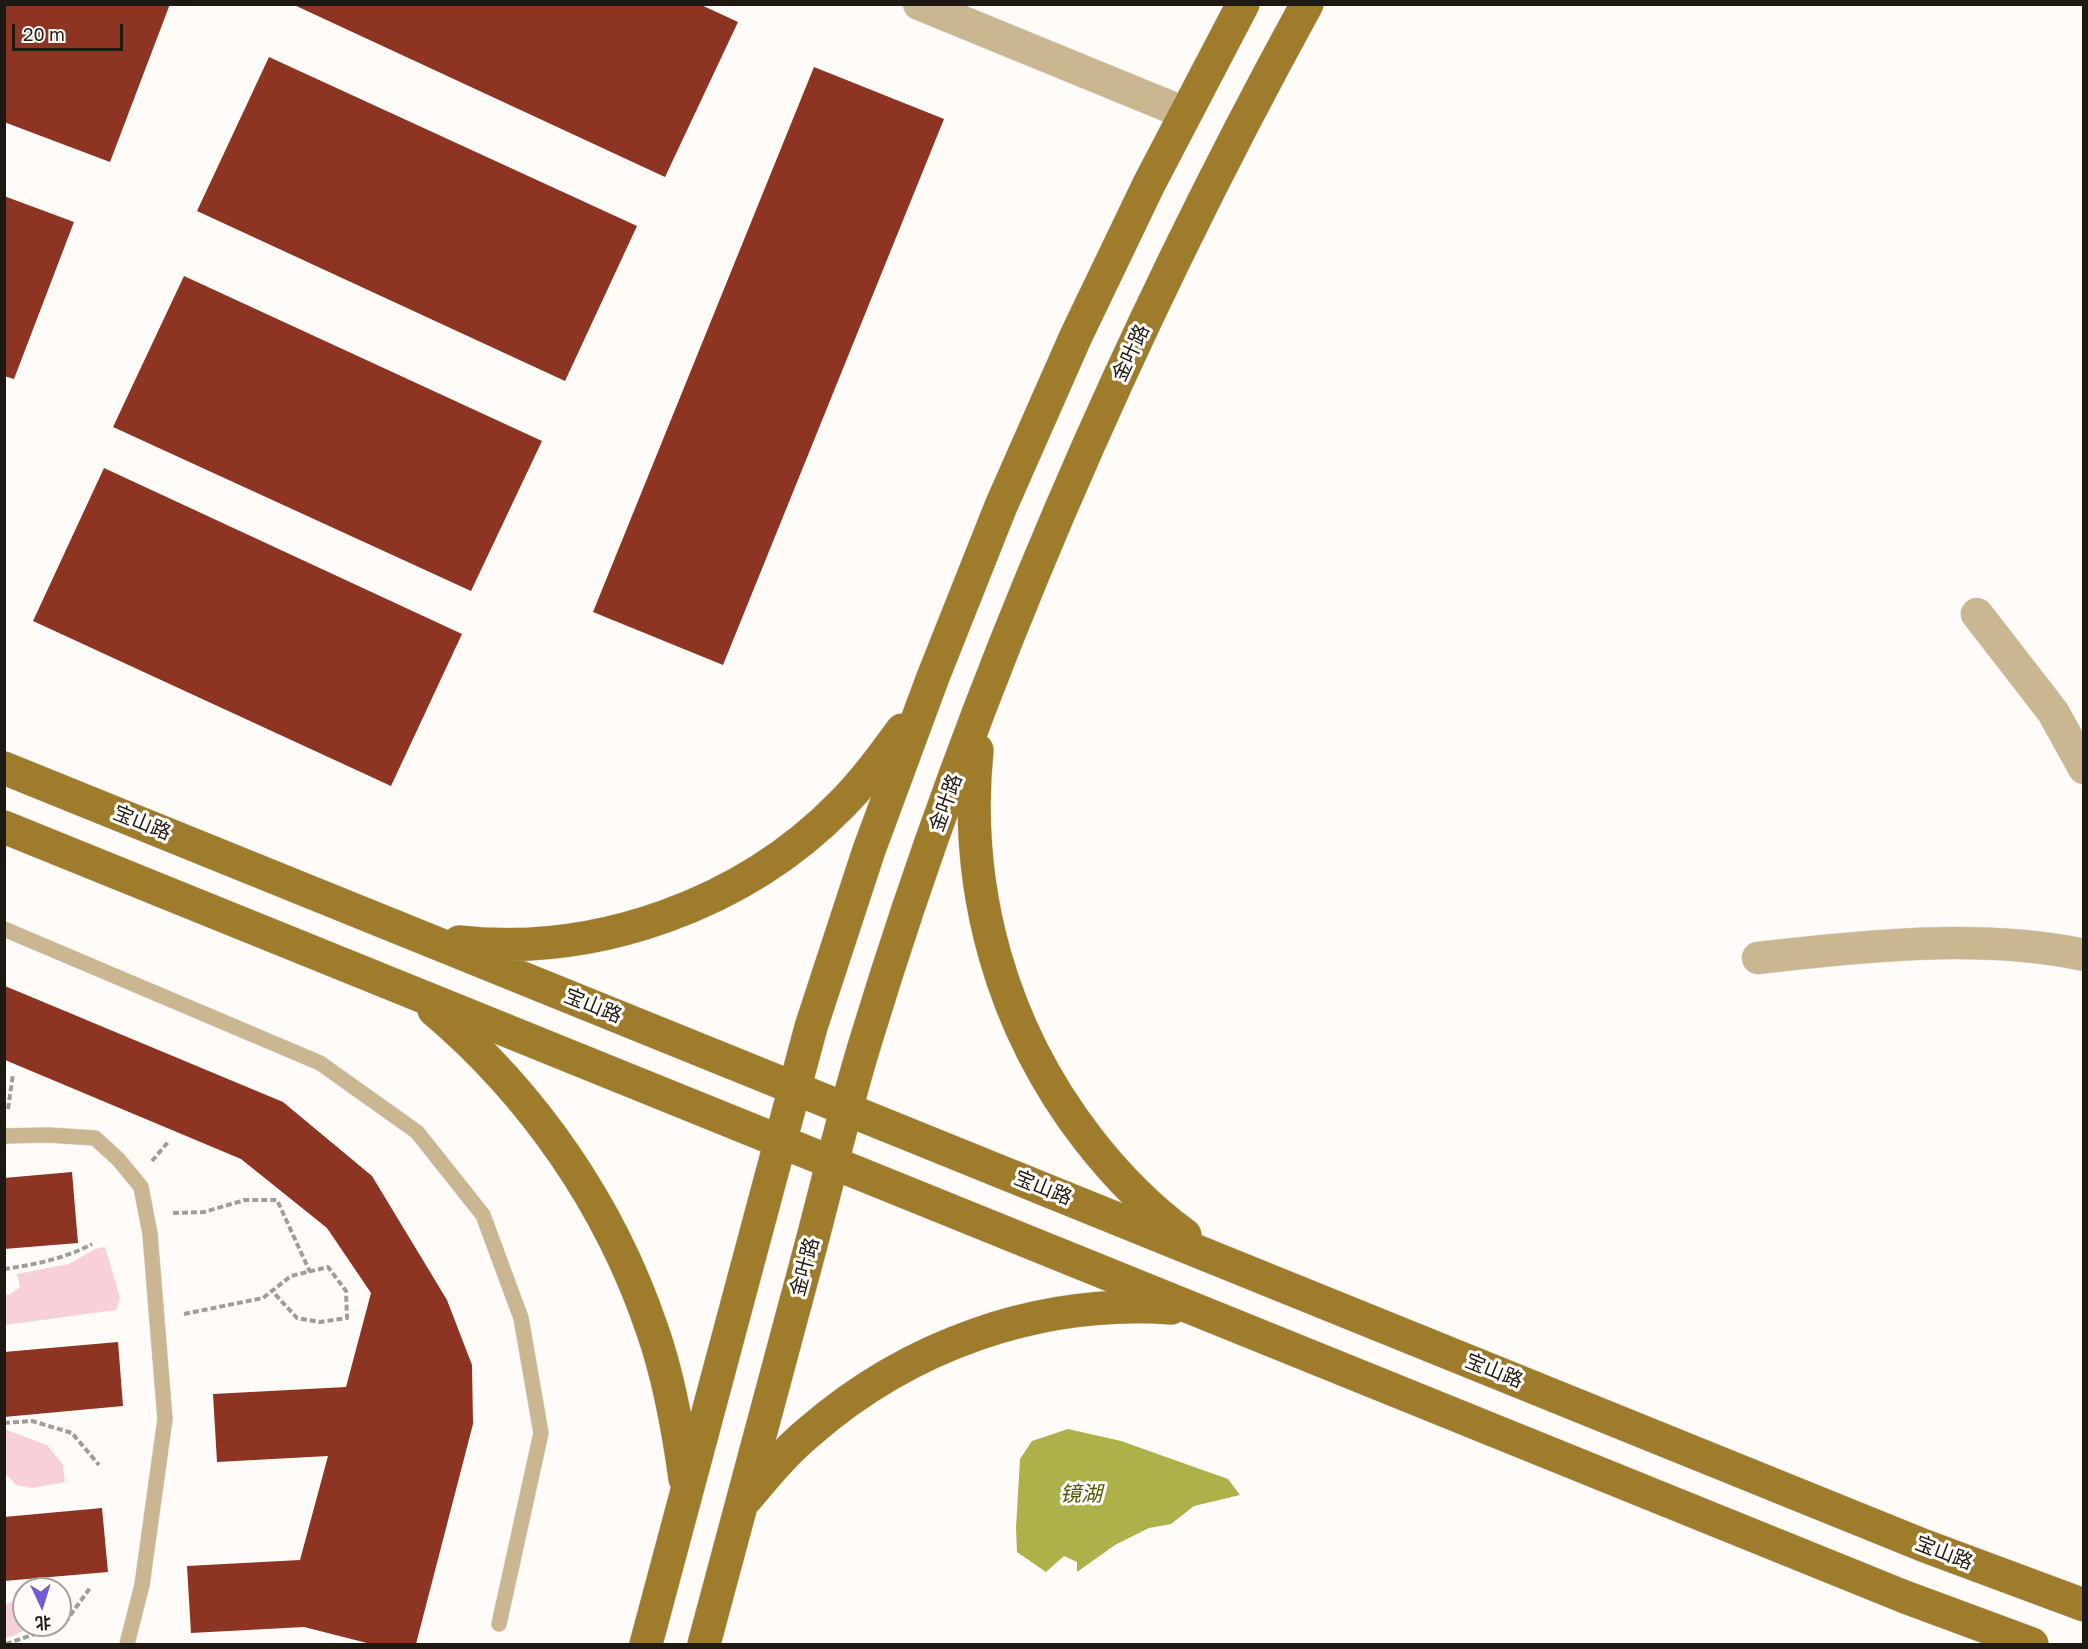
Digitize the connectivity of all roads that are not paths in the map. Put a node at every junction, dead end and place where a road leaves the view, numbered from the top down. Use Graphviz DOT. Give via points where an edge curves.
graph roads {
  1 [pos="919,4"];
  2 [pos="1243,4"];
  3 [pos="1307,4"];
  4 [pos="1185,113"];
  5 [pos="1977,615"];
  6 [pos="933,677"];
  7 [pos="985,697"];
  8 [pos="4,768"];
  9 [pos="2084,768"];
  10 [pos="4,827"];
  11 [pos="4,929"];
  12 [pos="428,939"];
  13 [pos="2084,956"];
  14 [pos="1758,958"];
  15 [pos="411,992"];
  16 [pos="795,1088"];
  17 [pos="848,1109"];
  18 [pos="4,1136"];
  19 [pos="781,1141"];
  20 [pos="833,1163"];
  21 [pos="1218,1259"];
  22 [pos="1196,1309"];
  23 [pos="687,1492"];
  24 [pos="741,1505"];
  25 [pos="2084,1605"];
  26 [pos="499,1624"];
  27 [pos="127,1644"];
  28 [pos="646,1644"];
  29 [pos="704,1644"];
  30 [pos="2032,1644"];
  1 -- 4 [label="street"];
  2 -- 4 [label="main road"];
  3 -- 7 [label="main road, 金叶路" via="1200,209 1128,360"];
  4 -- 6 [label="main road" via="1076,336 1001,506"];
  5 -- 9 [label="street" via="2053,712"];
  6 -- 12 [label="main road" via="907,723 841,805 802,840 712,897 667,916 574,939 515,945"];
  6 -- 16 [label="main road" via="869,850"];
  7 -- 17 [label="main road, 金叶路" via="922,869 865,1042"];
  7 -- 21 [label="main road" via="976,752 976,864 999,973 1019,1026 1042,1072 1101,1156 1144,1201"];
  8 -- 12 [label="main road, 宝山路"];
  10 -- 15 [label="main road"];
  11 -- 26 [label="lane" via="320,1063 417,1132 483,1215 521,1318 541,1433"];
  12 -- 16 [label="main road, 宝山路"];
  13 -- 14 [label="street" via="2054,949 1962,943 1834,949"];
  15 -- 19 [label="main road"];
  15 -- 23 [label="main road" via="502,1075 542,1123 608,1227 652,1329 668,1383"];
  16 -- 17 [label="main road, 宝山路"];
  16 -- 19 [label="main road"];
  17 -- 20 [label="main road, 金叶路"];
  17 -- 21 [label="main road, 宝山路"];
  18 -- 27 [label="lane" via="95,1138 141,1187 150,1234 165,1419 142,1585"];
  19 -- 20 [label="main road"];
  19 -- 23 [label="main road"];
  20 -- 22 [label="main road"];
  20 -- 24 [label="main road, 金叶路"];
  21 -- 25 [label="main road, 宝山路" via="1914,1542"];
  22 -- 24 [label="main road" via="1105,1307 1059,1313 971,1335 929,1353 845,1402 772,1467"];
  22 -- 30 [label="main road" via="1905,1597"];
  23 -- 28 [label="main road"];
  24 -- 29 [label="main road, 金叶路"];
}
